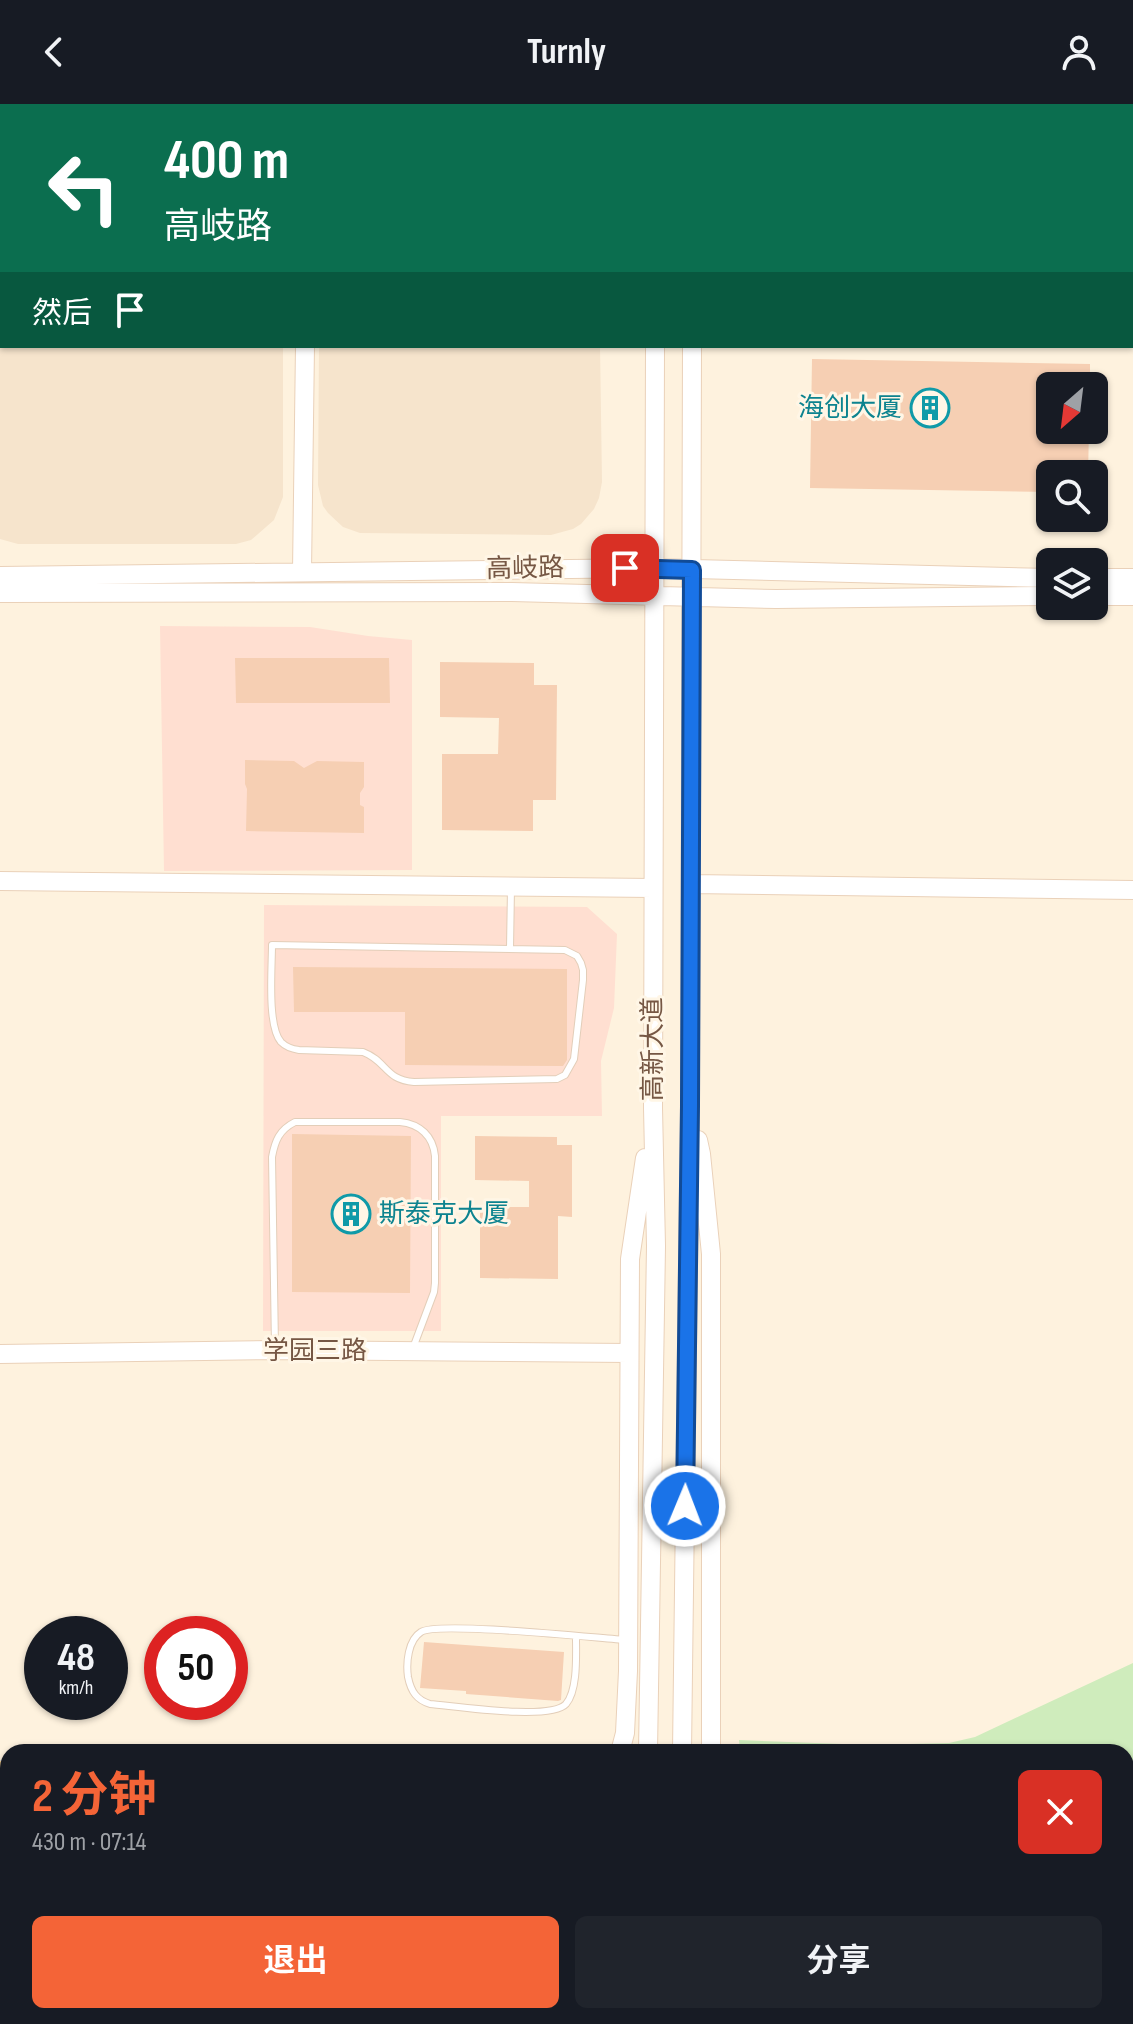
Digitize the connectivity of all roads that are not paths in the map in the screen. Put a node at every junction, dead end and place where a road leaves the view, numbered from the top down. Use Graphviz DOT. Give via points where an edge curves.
graph roads {
  1 [pos="305,348"];
  2 [pos="655,348"];
  3 [pos="692,348"];
  4 [pos="653,568"];
  5 [pos="692,570"];
  6 [pos="302,572"];
  7 [pos="0,576"];
  8 [pos="1036,578"];
  9 [pos="1108,578"];
  10 [pos="1133,578"];
  11 [pos="0,593"];
  12 [pos="1036,596"];
  13 [pos="1108,596"];
  14 [pos="1133,596"];
  15 [pos="653,597"];
  16 [pos="691,598"];
  17 [pos="0,881"];
  18 [pos="691,884"];
  19 [pos="511,887"];
  20 [pos="653,888"];
  21 [pos="1133,890"];
  22 [pos="510,948"];
  23 [pos="690,1106"];
  24 [pos="653,1108"];
  25 [pos="276,1350"];
  26 [pos="412,1351"];
  27 [pos="629,1353"];
  28 [pos="0,1354"];
  29 [pos="576,1637"];
  30 [pos="628,1640"];
  31 [pos="622,1744"];
  32 [pos="648,1744"];
  33 [pos="682,1744"];
  34 [pos="711,1744"];
  1 -- 6 [label="main road"];
  2 -- 4 [label="main road, 高新大道"];
  3 -- 5 [label="main road, 高新大道"];
  4 -- 5 [label="main road, 高岐路"];
  4 -- 6 [label="main road, 高岐路"];
  4 -- 15 [label="main road, 高新大道"];
  5 -- 8 [label="main road, 高岐路"];
  5 -- 16 [label="main road, 高新大道"];
  6 -- 7 [label="main road, 高岐路"];
  9 -- 10 [label="main road"];
  11 -- 15 [label="main road, 高岐路" via="512,592"];
  12 -- 16 [label="main road, 高岐路"];
  13 -- 14 [label="main road"];
  15 -- 16 [label="main road, 高岐路"];
  15 -- 20 [label="main road, 高新大道"];
  16 -- 18 [label="main road, 高新大道"];
  17 -- 19 [label="main road"];
  18 -- 21 [label="main road"];
  18 -- 23 [label="main road, 高新大道"];
  19 -- 20 [label="main road"];
  19 -- 22 [label="lane"];
  20 -- 24 [label="main road, 高新大道"];
  22 -- 22 [label="lane" via="272,945 273,1025 289,1048 363,1052 404,1081 557,1079 574,1059 581,963 565,950"];
  23 -- 33 [label="main road, 高新大道"];
  23 -- 34 [label="main road" via="701,1154 711,1254"];
  24 -- 27 [label="main road" via="630,1259"];
  24 -- 32 [label="main road, 高新大道" via="656,1246"];
  25 -- 26 [label="main road, 学园三路"];
  25 -- 26 [label="lane" via="272,1157 277,1137 295,1122 386,1122 416,1125 434,1147 435,1283"];
  25 -- 28 [label="main road, 学园三路"];
  26 -- 27 [label="main road, 学园三路"];
  27 -- 30 [label="main road"];
  29 -- 29 [label="lane" via="425,1630 410,1649 410,1686 430,1704 533,1713 555,1710 571,1695"];
  29 -- 30 [label="lane"];
  30 -- 31 [label="main road"];
}
